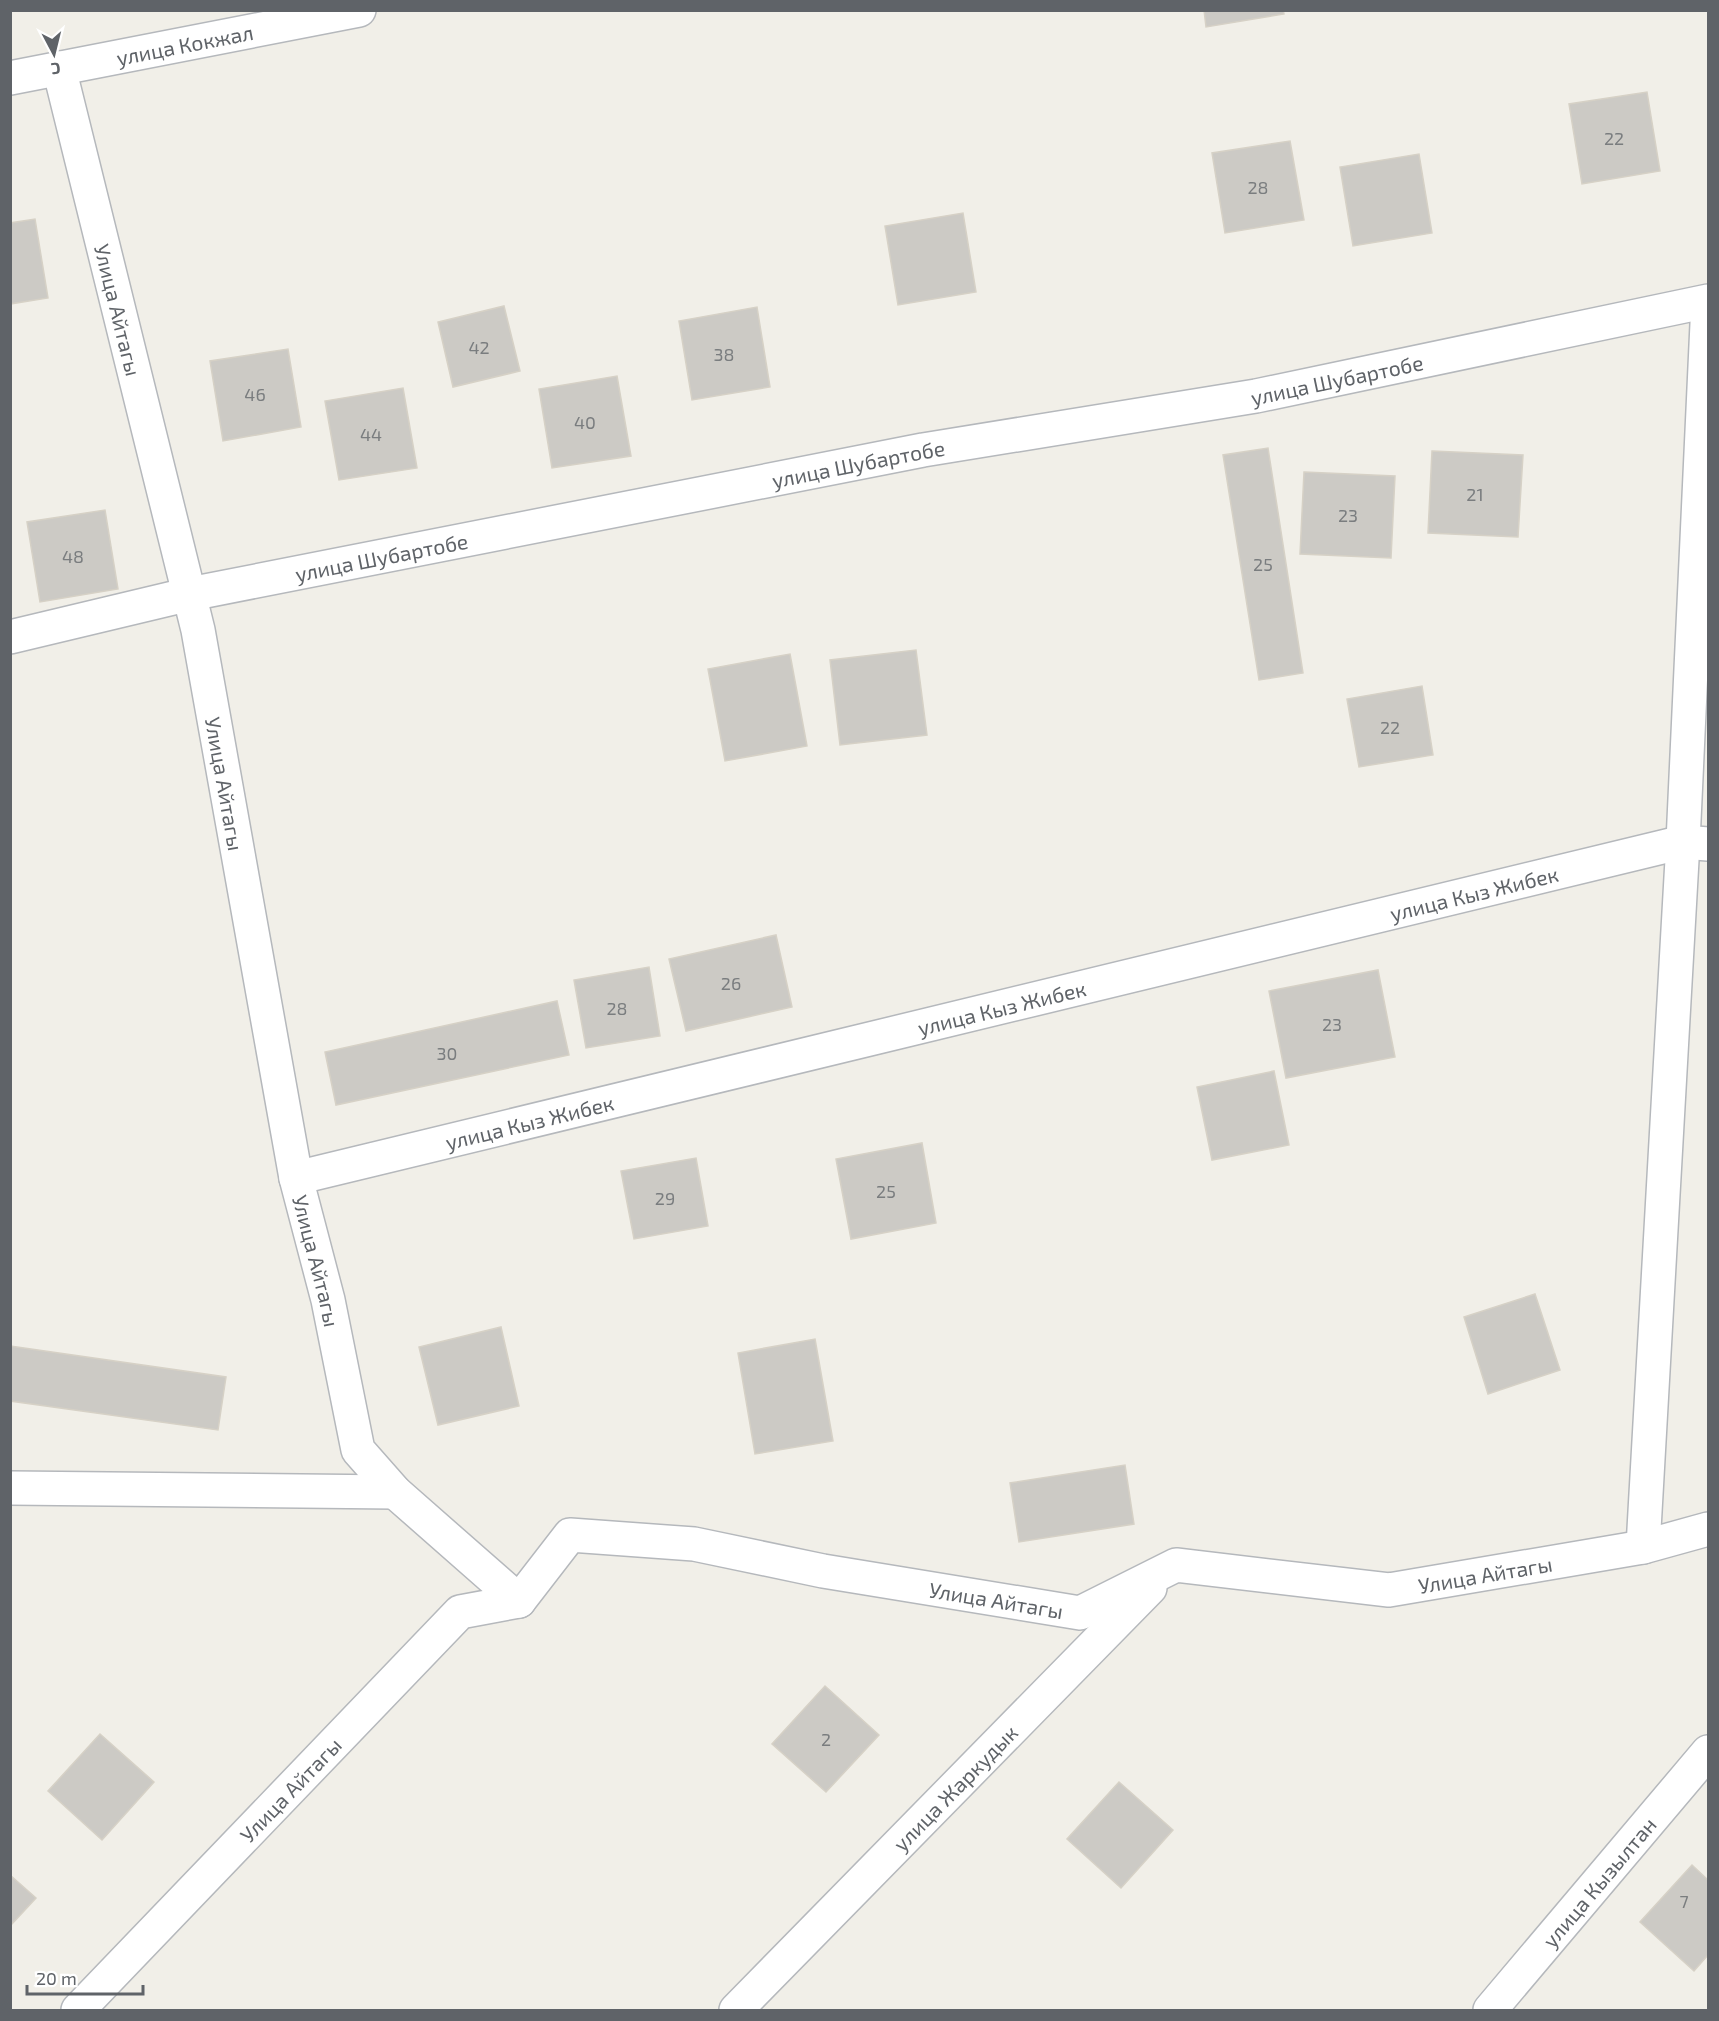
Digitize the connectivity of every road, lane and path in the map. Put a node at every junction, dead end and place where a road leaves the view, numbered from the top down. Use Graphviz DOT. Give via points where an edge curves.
graph roads {
  1 [pos="359,10"];
  2 [pos="59,68"];
  3 [pos="10,78"];
  4 [pos="1708,301"];
  5 [pos="190,594"];
  6 [pos="10,637"];
  7 [pos="1696,843"];
  8 [pos="296,1178"];
  9 [pos="10,1488"];
  10 [pos="394,1492"];
  11 [pos="1708,1529"];
  12 [pos="1643,1547"];
  13 [pos="1176,1565"];
  14 [pos="519,1601"];
  15 [pos="1708,1752"];
  16 [pos="78,2010"];
  17 [pos="736,2010"];
  18 [pos="1490,2010"];
  1 -- 2 [label="street, улица Кокжал"];
  2 -- 3 [label="street, улица Кокжал"];
  2 -- 5 [label="street, Улица Айтагы"];
  4 -- 5 [label="street, улица Шубартобе" via="1256,396 923,450"];
  4 -- 7 [label="street"];
  5 -- 6 [label="street, улица Шубартобе"];
  5 -- 8 [label="street, Улица Айтагы"];
  7 -- 8 [label="street, улица Кыз Жибек"];
  7 -- 12 [label="street"];
  8 -- 10 [label="street, Улица Айтагы" via="328,1300 358,1450"];
  9 -- 10 [label="street"];
  10 -- 14 [label="street, Улица Айтагы"];
  11 -- 12 [label="street, Улица Айтагы"];
  12 -- 13 [label="street, Улица Айтагы" via="1389,1590"];
  13 -- 14 [label="street, Улица Айтагы" via="1080,1613 693,1544 570,1535"];
  13 -- 17 [label="street, улица Жаркудык"];
  14 -- 16 [label="street, Улица Айтагы" via="460,1612"];
  15 -- 18 [label="street, улица Кызылтан"];
}
